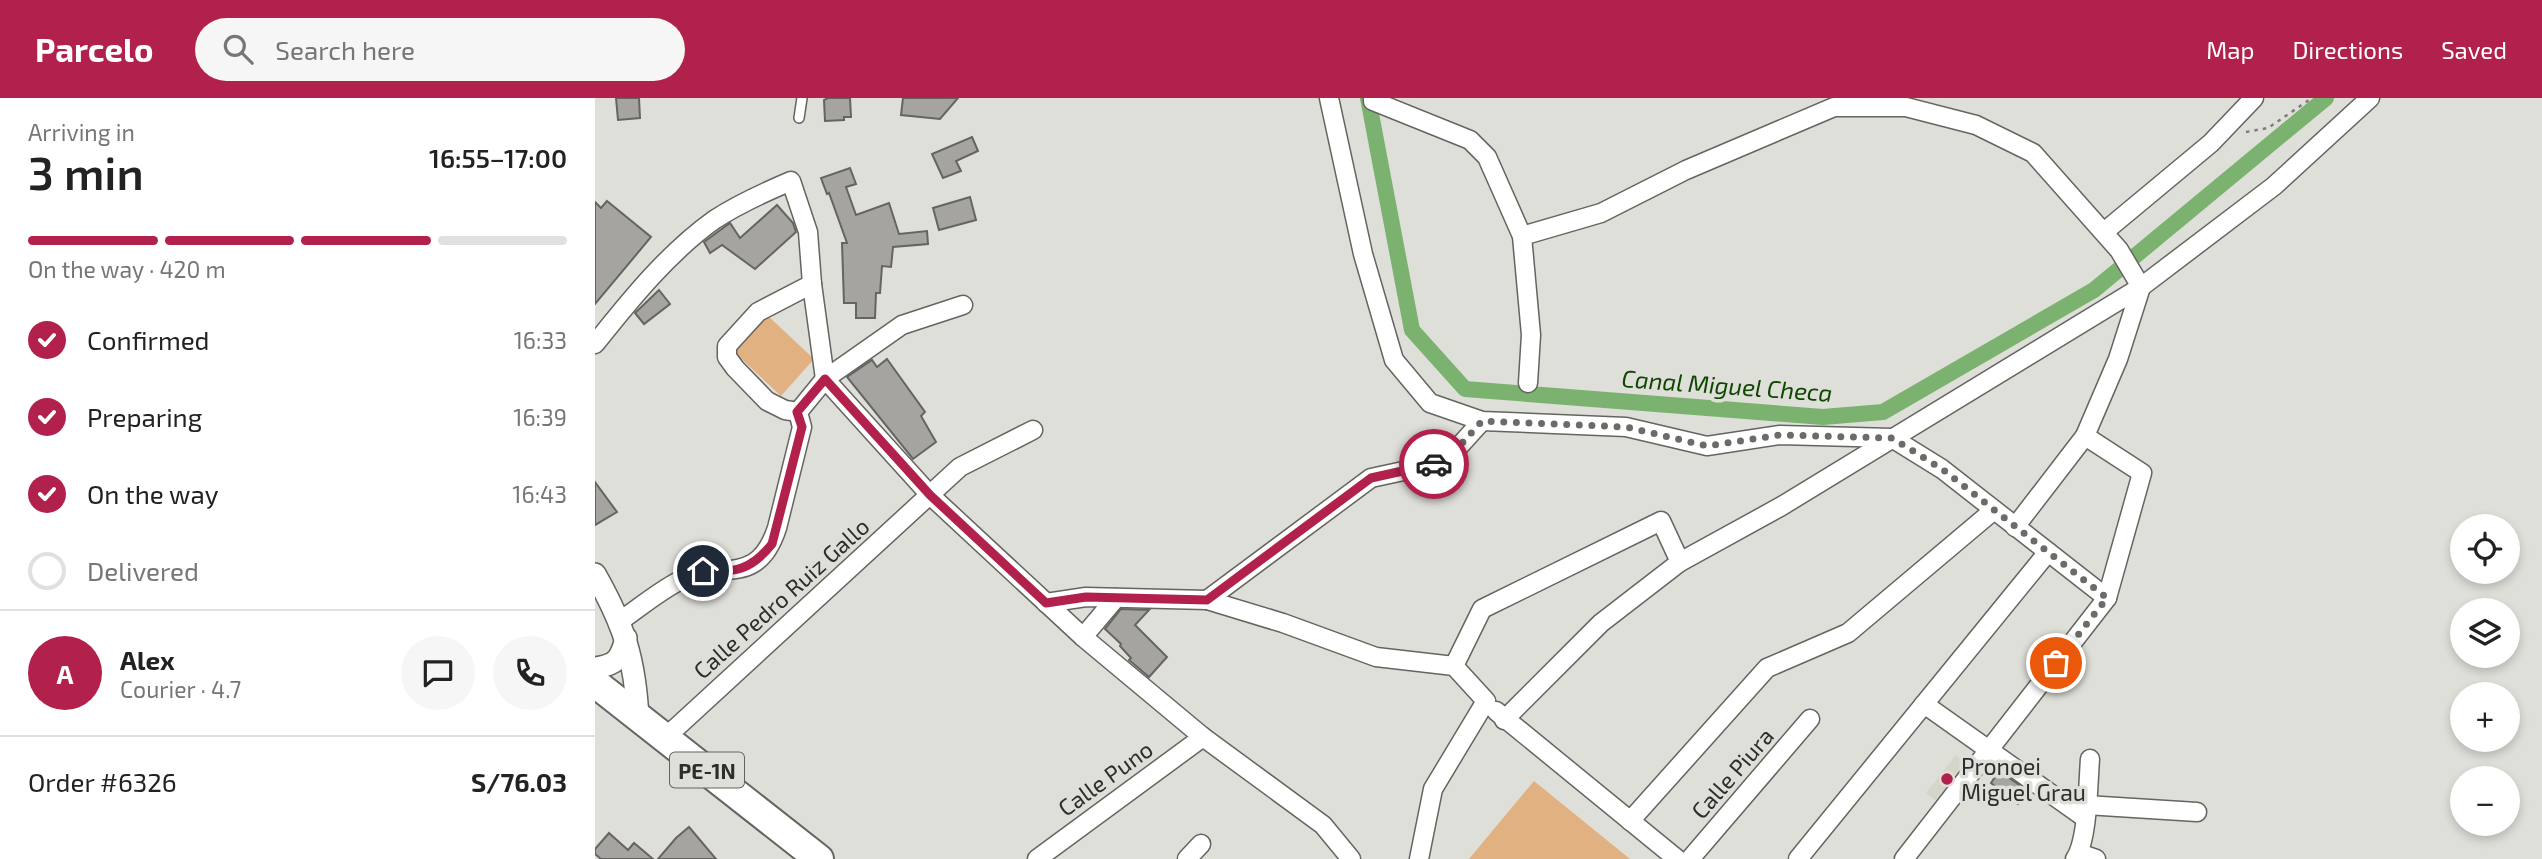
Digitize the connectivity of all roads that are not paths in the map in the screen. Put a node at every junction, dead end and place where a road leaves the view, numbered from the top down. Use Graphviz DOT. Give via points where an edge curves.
graph roads {
  1 [pos="803,98"];
  2 [pos="1329,98"];
  3 [pos="1373,98"];
  4 [pos="2254,98"];
  5 [pos="2370,98"];
  6 [pos="799,118"];
  7 [pos="2104,232"];
  8 [pos="1522,236"];
  9 [pos="812,284"];
  10 [pos="2141,286"];
  11 [pos="963,305"];
  12 [pos="595,344"];
  13 [pos="825,379"];
  14 [pos="1528,383"];
  15 [pos="797,412"];
  16 [pos="1482,421"];
  17 [pos="1033,430"];
  18 [pos="2085,436"];
  19 [pos="1892,438"];
  20 [pos="930,495"];
  21 [pos="1994,510"];
  22 [pos="2015,527"];
  23 [pos="2048,552"];
  24 [pos="1680,562"];
  25 [pos="595,574"];
  26 [pos="1086,597"];
  27 [pos="1116,598"];
  28 [pos="2107,598"];
  29 [pos="1207,600"];
  30 [pos="1046,603"];
  31 [pos="623,630"];
  32 [pos="1079,633"];
  33 [pos="1454,666"];
  34 [pos="595,668"];
  35 [pos="595,683"];
  36 [pos="1486,701"];
  37 [pos="1924,704"];
  38 [pos="638,718"];
  39 [pos="1810,719"];
  40 [pos="1504,720"];
  41 [pos="666,737"];
  42 [pos="1203,737"];
  43 [pos="1989,750"];
  44 [pos="2090,760"];
  45 [pos="2086,811"];
  46 [pos="2197,812"];
  47 [pos="1630,821"];
  48 [pos="1201,844"];
  49 [pos="2083,857"];
  50 [pos="818,859"];
  51 [pos="1037,859"];
  52 [pos="1187,859"];
  53 [pos="1351,859"];
  54 [pos="1419,859"];
  55 [pos="1678,859"];
  56 [pos="1690,859"];
  57 [pos="1798,859"];
  58 [pos="1904,859"];
  1 -- 6 [label="lane"];
  2 -- 16 [label="street" via="1363,254 1394,360 1430,403"];
  3 -- 8 [label="street" via="1470,140 1487,157"];
  4 -- 7 [label="street" via="2218,136"];
  5 -- 10 [label="street" via="2274,186"];
  7 -- 8 [label="street" via="2033,153 1976,125 1906,107 1834,107 1686,170 1601,213"];
  7 -- 10 [label="street"];
  8 -- 14 [label="street" via="1531,335"];
  9 -- 12 [label="street" via="807,232 791,181 715,220 641,287"];
  9 -- 13 [label="street"];
  9 -- 15 [label="street" via="758,312 727,346 727,357 767,401"];
  10 -- 18 [label="street" via="2118,359"];
  10 -- 19 [label="street"];
  11 -- 13 [label="street" via="902,325"];
  13 -- 15 [label="street"];
  13 -- 20 [label="street"];
  15 -- 31 [label="street" via="802,427 772,544 746,567 703,571 678,581"];
  16 -- 19 [label="street" via="1626,427 1707,446 1780,435"];
  16 -- 29 [label="street" via="1445,462 1371,478"];
  17 -- 20 [label="street, Calle Pedro Ruiz Gallo" via="960,467"];
  18 -- 22 [label="street"];
  18 -- 28 [label="street" via="2142,473"];
  19 -- 21 [label="street" via="1942,469"];
  19 -- 24 [label="street"];
  20 -- 30 [label="street"];
  20 -- 41 [label="street, Calle Pedro Ruiz Gallo"];
  21 -- 22 [label="street"];
  21 -- 47 [label="street" via="1848,633 1767,668"];
  22 -- 23 [label="street"];
  23 -- 28 [label="street"];
  23 -- 37 [label="street"];
  24 -- 33 [label="street" via="1661,520 1482,609"];
  24 -- 40 [label="street" via="1601,623"];
  25 -- 31 [label="street"];
  26 -- 27 [label="street"];
  26 -- 30 [label="street"];
  26 -- 32 [label="street" via="1079,599 1071,612"];
  27 -- 29 [label="street"];
  27 -- 32 [label="street"];
  28 -- 43 [label="street"];
  29 -- 33 [label="street" via="1375,657"];
  30 -- 32 [label="street"];
  31 -- 34 [label="street" via="620,659"];
  31 -- 38 [label="street" via="633,662"];
  32 -- 42 [label="street"];
  33 -- 36 [label="street"];
  35 -- 38 [label="highway, PE-1N"];
  36 -- 40 [label="street"];
  36 -- 54 [label="street" via="1433,789"];
  37 -- 43 [label="street"];
  37 -- 57 [label="street"];
  38 -- 41 [label="highway, PE-1N"];
  39 -- 56 [label="street, Calle Piura"];
  40 -- 47 [label="street"];
  41 -- 50 [label="highway, PE-1N"];
  42 -- 51 [label="street, Calle Puno"];
  42 -- 53 [label="street" via="1323,825"];
  43 -- 45 [label="street"];
  43 -- 58 [label="street"];
  44 -- 45 [label="street"];
  45 -- 46 [label="street"];
  45 -- 49 [label="street"];
  47 -- 55 [label="street"];
  48 -- 52 [label="street"];
}
